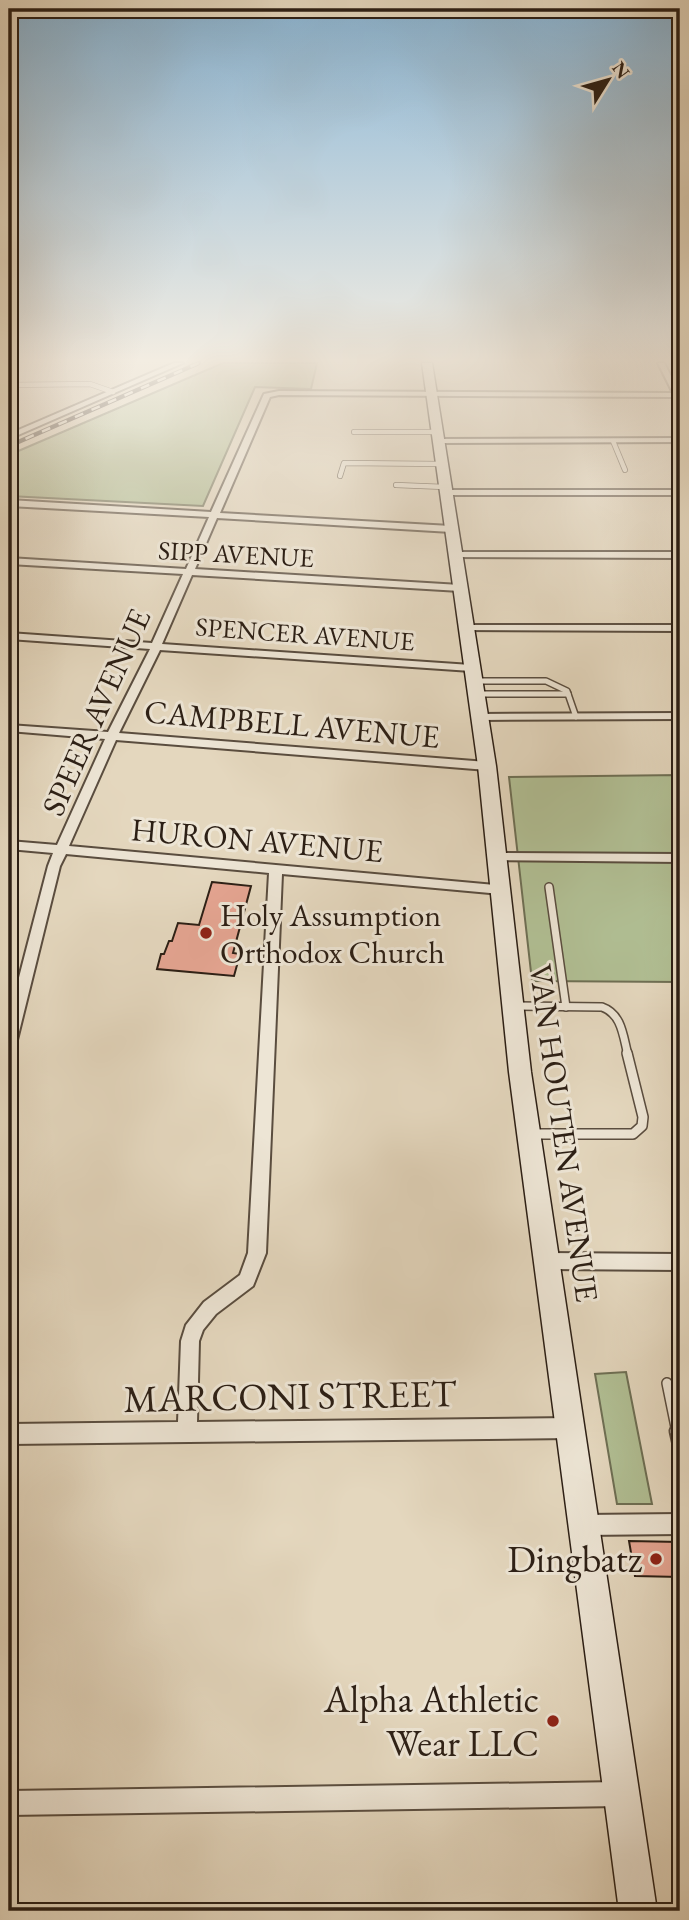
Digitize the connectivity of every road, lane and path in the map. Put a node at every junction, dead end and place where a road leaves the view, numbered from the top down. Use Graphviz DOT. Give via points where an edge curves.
graph roads {
  1 [pos="240,453"];
  2 [pos="412,453"];
  3 [pos="440,453"];
  4 [pos="523,453"];
  5 [pos="618,453"];
  6 [pos="442,463"];
  7 [pos="625,470"];
  8 [pos="340,476"];
  9 [pos="396,485"];
  10 [pos="680,493"];
  11 [pos="9,503"];
  12 [pos="213,514"];
  13 [pos="451,529"];
  14 [pos="455,555"];
  15 [pos="680,555"];
  16 [pos="9,561"];
  17 [pos="187,572"];
  18 [pos="460,588"];
  19 [pos="466,628"];
  20 [pos="680,628"];
  21 [pos="9,636"];
  22 [pos="155,646"];
  23 [pos="475,690"];
  24 [pos="568,694"];
  25 [pos="680,716"];
  26 [pos="576,717"];
  27 [pos="9,728"];
  28 [pos="112,736"];
  29 [pos="487,766"];
  30 [pos="9,845"];
  31 [pos="62,850"];
  32 [pos="498,858"];
  33 [pos="680,858"];
  34 [pos="276,871"];
  35 [pos="549,887"];
  36 [pos="501,889"];
  37 [pos="512,1006"];
  38 [pos="566,1007"];
  39 [pos="9,1044"];
  40 [pos="680,1066"];
  41 [pos="680,1073"];
  42 [pos="529,1134"];
  43 [pos="547,1261"];
  44 [pos="680,1262"];
  45 [pos="667,1383"];
  46 [pos="571,1428"];
  47 [pos="187,1432"];
  48 [pos="9,1434"];
  49 [pos="680,1449"];
  50 [pos="680,1524"];
  51 [pos="584,1525"];
  52 [pos="622,1794"];
  53 [pos="9,1803"];
  54 [pos="638,1911"];
  1 -- 12 [label="street, SPEER AVENUE"];
  2 -- 6 [label="lane"];
  3 -- 6 [label="main road, VAN HOUTEN AVENUE"];
  4 -- 6 [label="street"];
  5 -- 7 [label="lane"];
  6 -- 8 [label="lane" via="344,463"];
  6 -- 9 [label="lane"];
  6 -- 10 [label="street"];
  6 -- 13 [label="main road, VAN HOUTEN AVENUE"];
  11 -- 12 [label="street"];
  12 -- 13 [label="street"];
  12 -- 17 [label="street, SPEER AVENUE"];
  13 -- 14 [label="main road, VAN HOUTEN AVENUE"];
  14 -- 15 [label="street"];
  14 -- 18 [label="main road, VAN HOUTEN AVENUE"];
  16 -- 17 [label="street, SIPP AVENUE"];
  17 -- 18 [label="street, SIPP AVENUE"];
  17 -- 22 [label="street, SPEER AVENUE"];
  18 -- 19 [label="main road, VAN HOUTEN AVENUE"];
  19 -- 20 [label="street"];
  19 -- 23 [label="main road, VAN HOUTEN AVENUE"];
  21 -- 22 [label="street, SPENCER AVENUE"];
  22 -- 23 [label="street, SPENCER AVENUE"];
  22 -- 28 [label="street, SPEER AVENUE"];
  23 -- 24 [label="lane"];
  23 -- 24 [label="lane" via="546,681"];
  23 -- 26 [label="street, SPENCER AVENUE"];
  23 -- 29 [label="main road, VAN HOUTEN AVENUE"];
  24 -- 26 [label="lane"];
  25 -- 26 [label="street, SPENCER AVENUE"];
  27 -- 28 [label="street, CAMPBELL AVENUE"];
  28 -- 29 [label="street, CAMPBELL AVENUE"];
  28 -- 31 [label="street, SPEER AVENUE"];
  29 -- 32 [label="main road, VAN HOUTEN AVENUE"];
  30 -- 31 [label="street, HURON AVENUE"];
  31 -- 34 [label="street, HURON AVENUE"];
  31 -- 39 [label="street, SPEER AVENUE" via="54,866"];
  32 -- 33 [label="street"];
  32 -- 36 [label="main road, VAN HOUTEN AVENUE"];
  34 -- 36 [label="street, HURON AVENUE"];
  34 -- 47 [label="street" via="257,1253 247,1280 195,1325 190,1341"];
  35 -- 38 [label="lane"];
  36 -- 37 [label="main road, VAN HOUTEN AVENUE"];
  37 -- 38 [label="lane"];
  37 -- 42 [label="main road, VAN HOUTEN AVENUE"];
  38 -- 42 [label="lane" via="602,1007 619,1020 642,1126 621,1136"];
  40 -- 41 [label="lane"];
  42 -- 43 [label="main road, VAN HOUTEN AVENUE"];
  43 -- 44 [label="street"];
  43 -- 46 [label="main road, VAN HOUTEN AVENUE"];
  45 -- 49 [label="lane"];
  46 -- 47 [label="street, MARCONI STREET"];
  46 -- 51 [label="main road, VAN HOUTEN AVENUE"];
  47 -- 48 [label="street, MARCONI STREET"];
  50 -- 51 [label="street"];
  51 -- 52 [label="main road, VAN HOUTEN AVENUE"];
  52 -- 53 [label="street"];
  52 -- 54 [label="main road, VAN HOUTEN AVENUE"];
}
